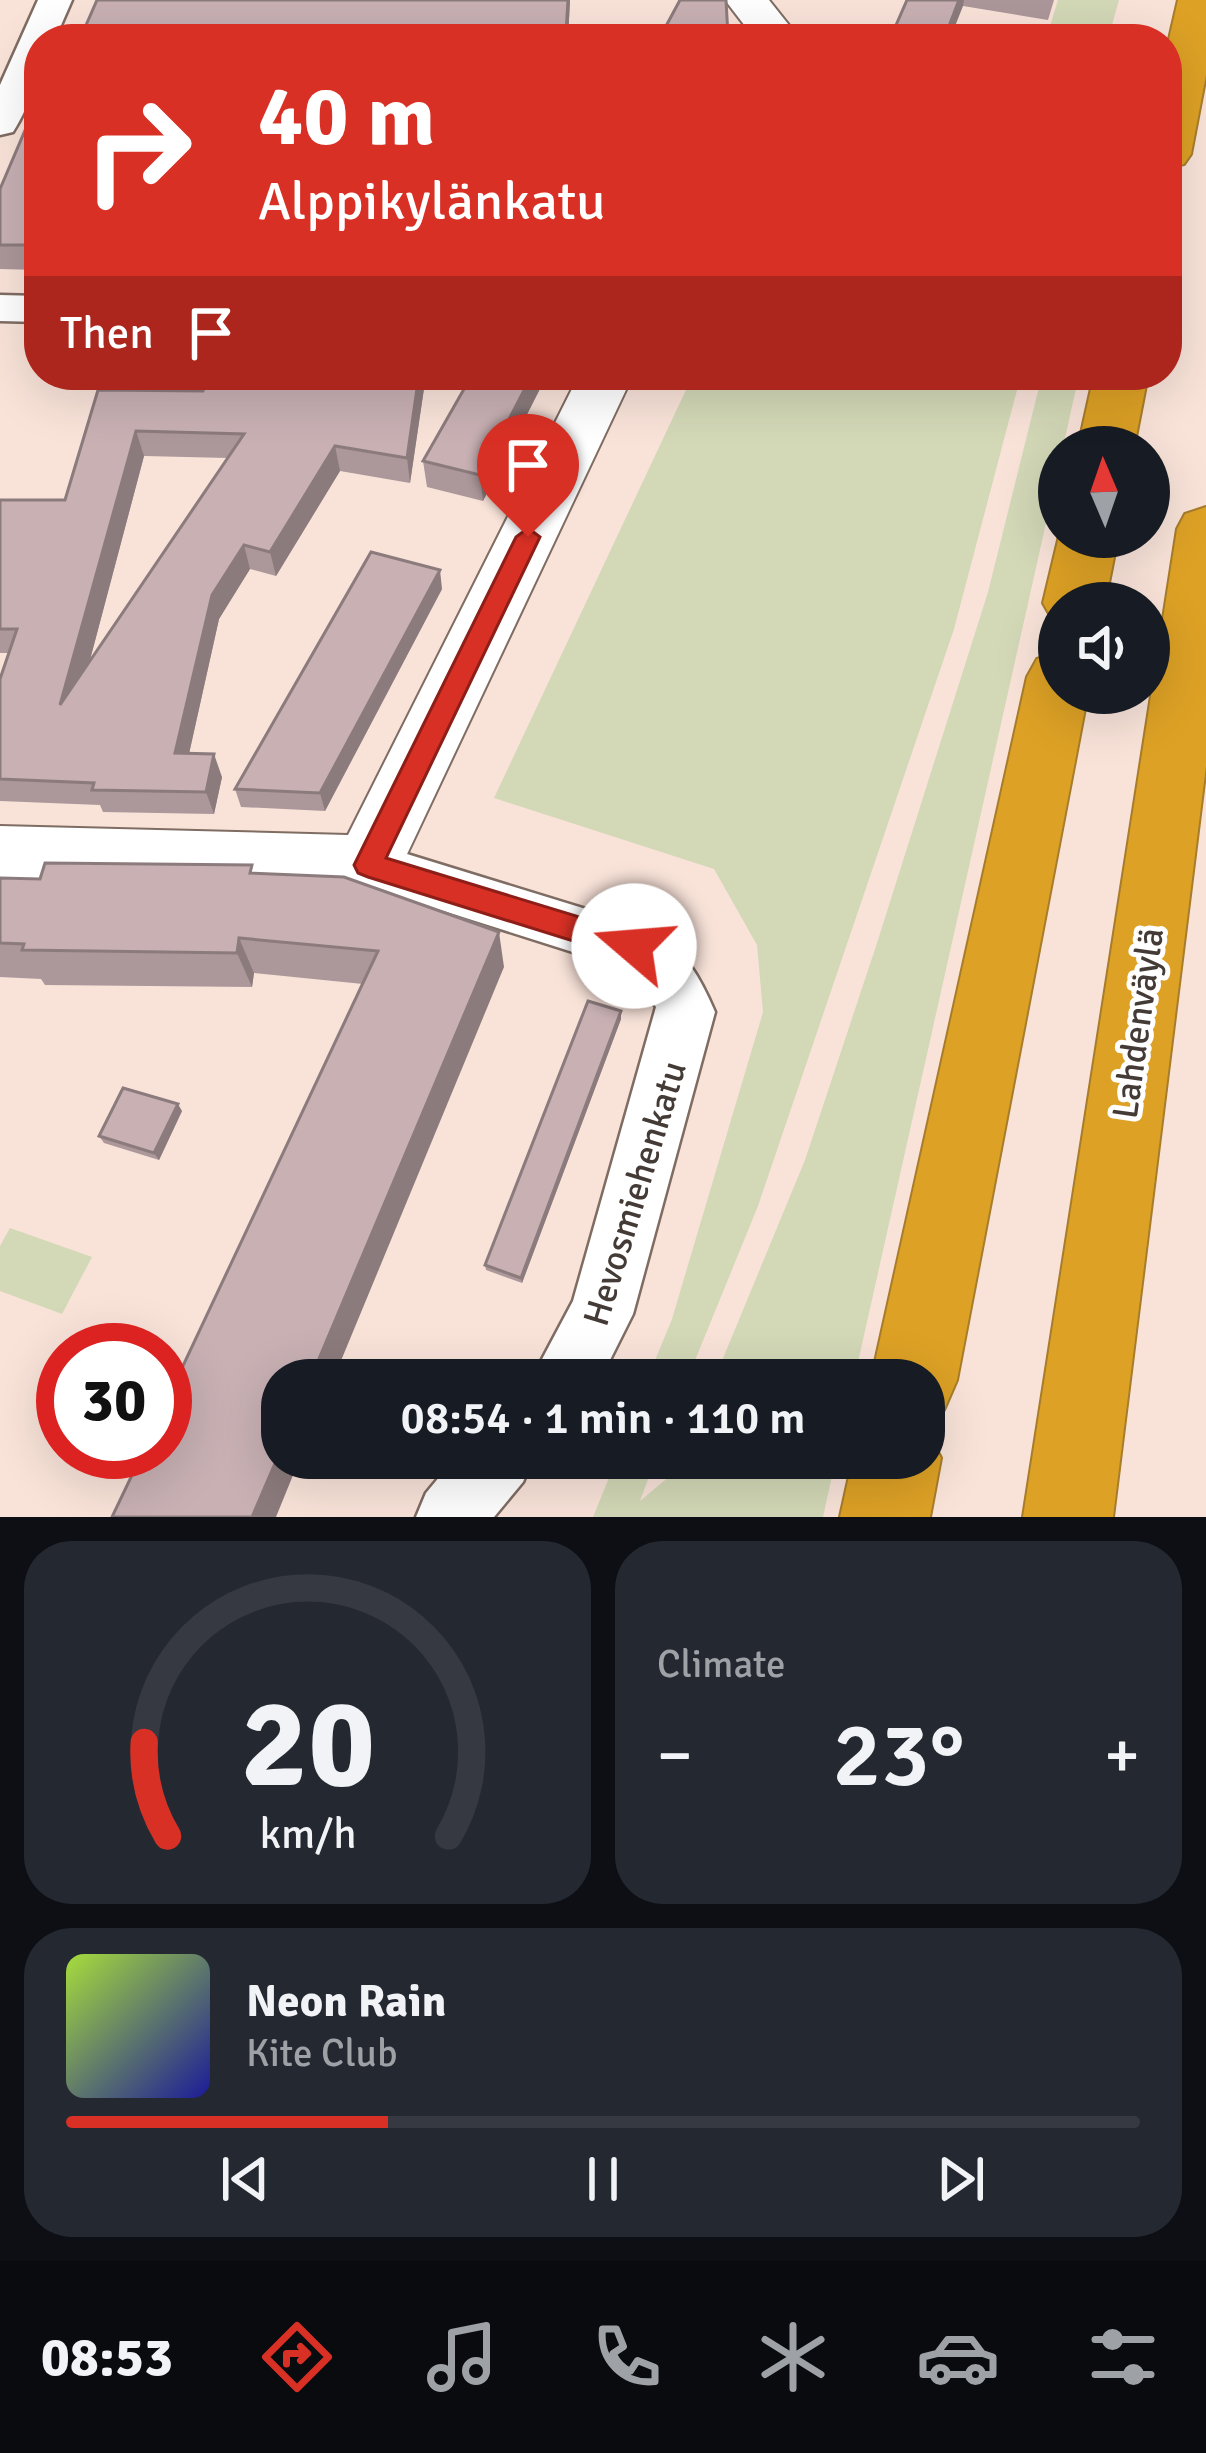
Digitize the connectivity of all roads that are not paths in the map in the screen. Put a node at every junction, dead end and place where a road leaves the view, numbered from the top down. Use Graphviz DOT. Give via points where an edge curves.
graph roads {
  1 [pos="746,0"];
  2 [pos="1199,0"];
  3 [pos="766,24"];
  4 [pos="24,70"];
  5 [pos="1182,82"];
  6 [pos="0,124"];
  7 [pos="599,390"];
  8 [pos="1118,390"];
  9 [pos="1110,426"];
  10 [pos="1206,530"];
  11 [pos="1051,714"];
  12 [pos="0,856"];
  13 [pos="368,865"];
  14 [pos="576,1359"];
  15 [pos="918,1359"];
  16 [pos="482,1479"];
  17 [pos="893,1479"];
  18 [pos="450,1517"];
  19 [pos="885,1517"];
  20 [pos="1068,1517"];
  1 -- 3 [label="street"];
  2 -- 5 [label="highway"];
  4 -- 6 [label="street"];
  7 -- 13 [label="street"];
  8 -- 9 [label="highway"];
  10 -- 20 [label="highway, Lahdenväylä"];
  11 -- 15 [label="highway"];
  12 -- 13 [label="street, Hevosmiehenkatu"];
  13 -- 14 [label="street, Hevosmiehenkatu" via="634,946 677,988 686,1012 602,1314"];
  16 -- 18 [label="street"];
  17 -- 19 [label="highway"];
}
